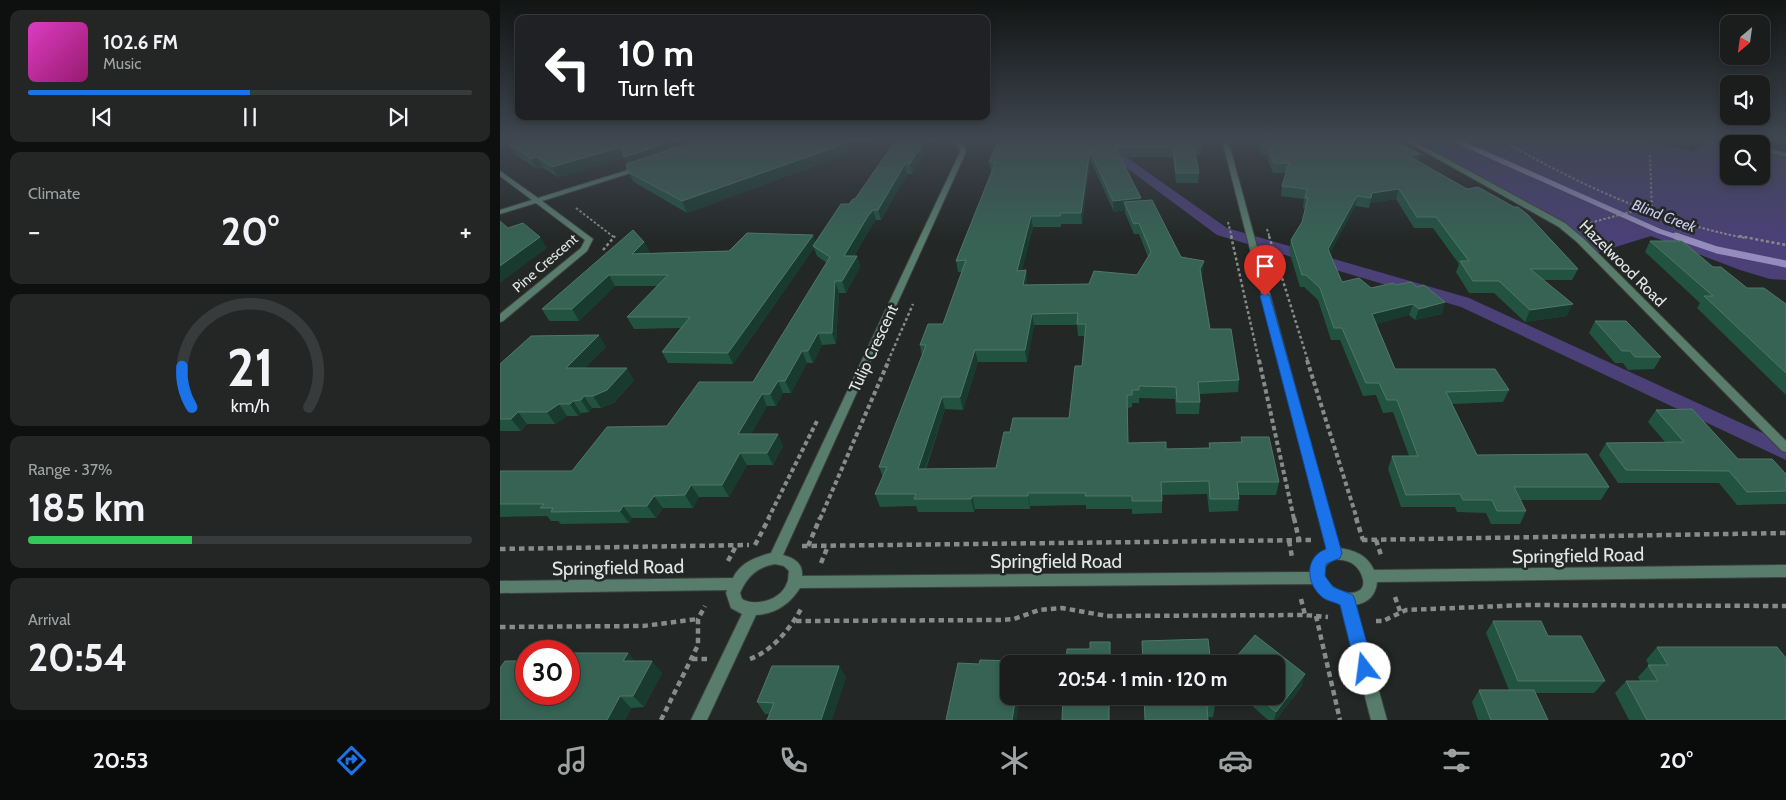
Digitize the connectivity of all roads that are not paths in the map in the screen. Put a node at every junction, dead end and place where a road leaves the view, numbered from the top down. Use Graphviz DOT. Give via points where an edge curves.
graph roads {
  1 [pos="501,174"];
  2 [pos="622,174"];
  3 [pos="953,174"];
  4 [pos="1234,174"];
  5 [pos="1468,174"];
  6 [pos="537,200"];
  7 [pos="500,212"];
  8 [pos="500,319"];
  9 [pos="1786,448"];
  10 [pos="1334,553"];
  11 [pos="775,558"];
  12 [pos="1786,571"];
  13 [pos="1370,576"];
  14 [pos="1318,578"];
  15 [pos="796,582"];
  16 [pos="736,584"];
  17 [pos="500,587"];
  18 [pos="1347,600"];
  19 [pos="751,610"];
  20 [pos="700,720"];
  21 [pos="1379,720"];
  1 -- 6 [label="street, Pine Crescent"];
  2 -- 6 [label="street"];
  3 -- 11 [label="street, Tulip Crescent"];
  4 -- 10 [label="street"];
  5 -- 9 [label="street, Hazelwood Road" via="1566,228"];
  6 -- 7 [label="street"];
  6 -- 8 [label="street, Pine Crescent" via="587,237 589,242"];
  10 -- 13 [label="street" via="1358,560"];
  10 -- 14 [label="street" via="1319,561"];
  11 -- 15 [label="street" via="793,564"];
  11 -- 16 [label="street" via="752,566"];
  12 -- 13 [label="street, Springfield Road"];
  13 -- 18 [label="street" via="1367,593"];
  14 -- 15 [label="street, Springfield Road"];
  14 -- 18 [label="street" via="1328,592"];
  15 -- 19 [label="street" via="775,604"];
  16 -- 17 [label="street, Springfield Road"];
  16 -- 19 [label="street" via="734,602"];
  18 -- 21 [label="street"];
  19 -- 20 [label="street"];
}
